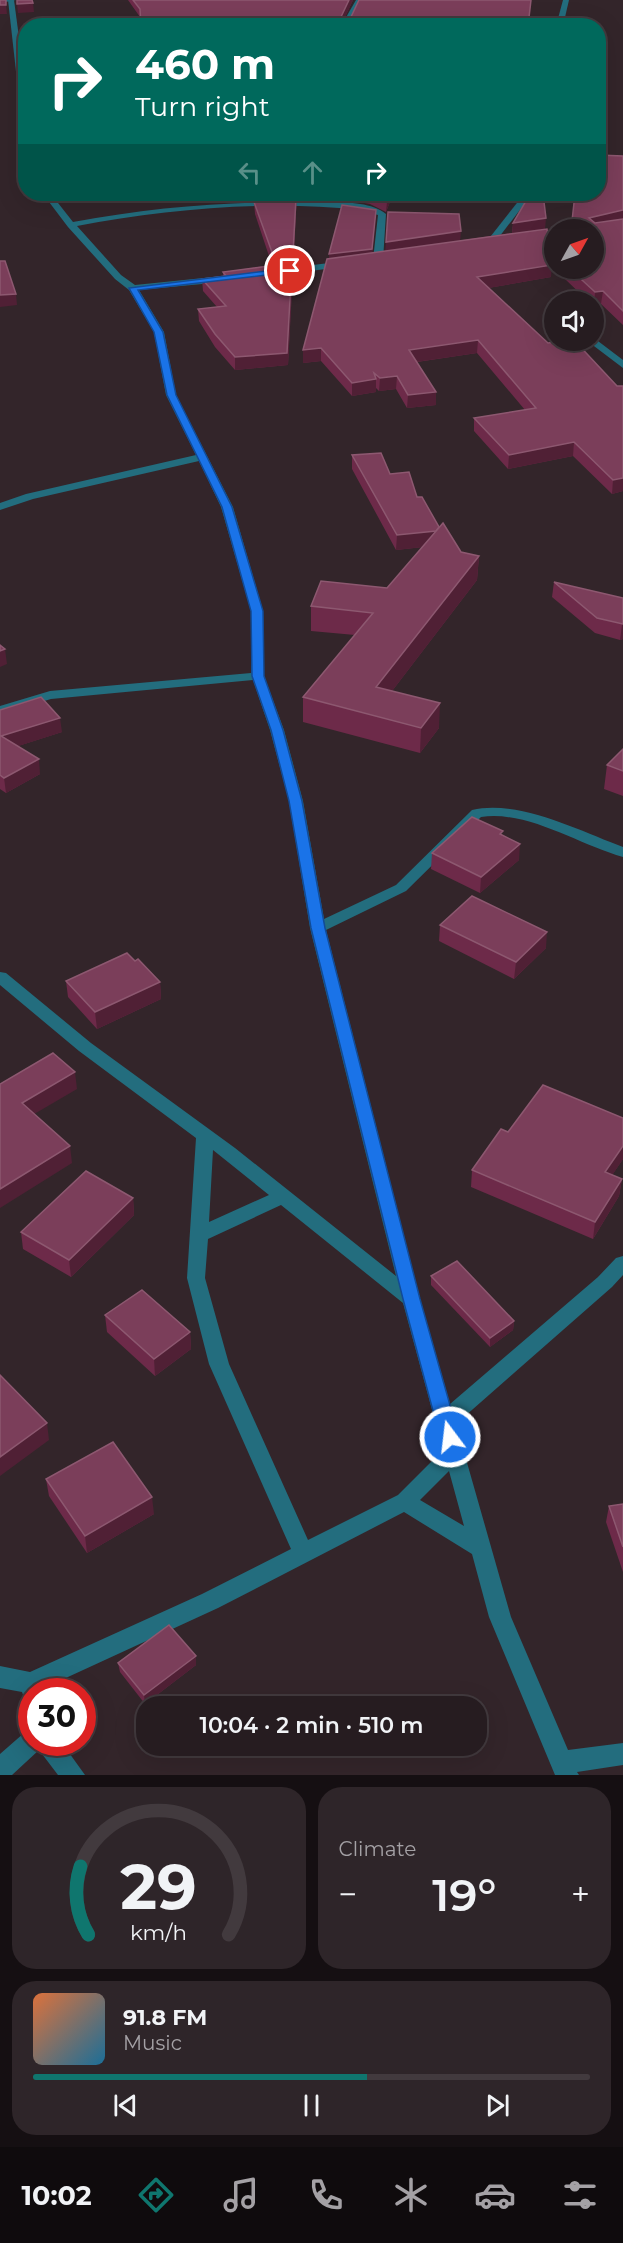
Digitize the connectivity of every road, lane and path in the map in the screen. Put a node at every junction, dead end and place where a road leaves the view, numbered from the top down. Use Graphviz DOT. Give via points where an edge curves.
graph roads {
  1 [pos="12,0"];
  2 [pos="359,0"];
  3 [pos="566,0"];
  4 [pos="0,1"];
  5 [pos="349,18"];
  6 [pos="561,18"];
  7 [pos="17,36"];
  8 [pos="18,45"];
  9 [pos="53,201"];
  10 [pos="523,201"];
  11 [pos="70,225"];
  12 [pos="544,236"];
  13 [pos="522,239"];
  14 [pos="501,241"];
  15 [pos="490,243"];
  16 [pos="479,244"];
  17 [pos="389,258"];
  18 [pos="378,260"];
  19 [pos="366,262"];
  20 [pos="354,263"];
  21 [pos="260,274"];
  22 [pos="237,277"];
  23 [pos="133,288"];
  24 [pos="604,350"];
  25 [pos="623,364"];
  26 [pos="203,457"];
  27 [pos="0,507"];
  28 [pos="258,676"];
  29 [pos="0,710"];
  30 [pos="623,852"];
  31 [pos="318,928"];
  32 [pos="0,977"];
  33 [pos="205,1135"];
  34 [pos="283,1196"];
  35 [pos="198,1235"];
  36 [pos="623,1263"];
  37 [pos="411,1299"];
  38 [pos="446,1421"];
  39 [pos="454,1453"];
  40 [pos="405,1501"];
  41 [pos="479,1547"];
  42 [pos="303,1553"];
  43 [pos="0,1677"];
  44 [pos="52,1678"];
  45 [pos="18,1683"];
  46 [pos="18,1754"];
  47 [pos="623,1754"];
  48 [pos="58,1756"];
  49 [pos="565,1768"];
  50 [pos="0,1770"];
  51 [pos="73,1775"];
  1 -- 4 [label="street"];
  1 -- 7 [label="street"];
  2 -- 5 [label="street"];
  3 -- 6 [label="street"];
  7 -- 8 [label="street"];
  9 -- 11 [label="street"];
  10 -- 15 [label="street"];
  11 -- 18 [label="street" via="117,216 264,203 350,206 382,214"];
  11 -- 23 [label="street"];
  12 -- 13 [label="street"];
  14 -- 15 [label="street"];
  15 -- 16 [label="street"];
  17 -- 18 [label="street"];
  18 -- 19 [label="street"];
  20 -- 21 [label="street"];
  22 -- 23 [label="street"];
  23 -- 26 [label="street" via="159,332 171,395"];
  24 -- 25 [label="street"];
  26 -- 27 [label="street" via="30,496"];
  26 -- 28 [label="street" via="227,507 257,611"];
  28 -- 29 [label="street" via="60,693"];
  28 -- 31 [label="street" via="296,801"];
  30 -- 31 [label="street" via="509,812 486,809 477,813 401,888"];
  31 -- 37 [label="street"];
  32 -- 33 [label="street" via="85,1047"];
  33 -- 34 [label="street"];
  33 -- 35 [label="street"];
  34 -- 35 [label="street"];
  34 -- 37 [label="street"];
  35 -- 42 [label="street" via="196,1278 219,1364"];
  36 -- 38 [label="street"];
  37 -- 38 [label="street"];
  38 -- 39 [label="street"];
  39 -- 40 [label="street"];
  39 -- 41 [label="street"];
  40 -- 41 [label="street"];
  40 -- 42 [label="street"];
  41 -- 49 [label="street" via="500,1617"];
  42 -- 44 [label="street"];
  43 -- 45 [label="street"];
  46 -- 50 [label="street"];
  47 -- 49 [label="street"];
  48 -- 51 [label="street"];
}
